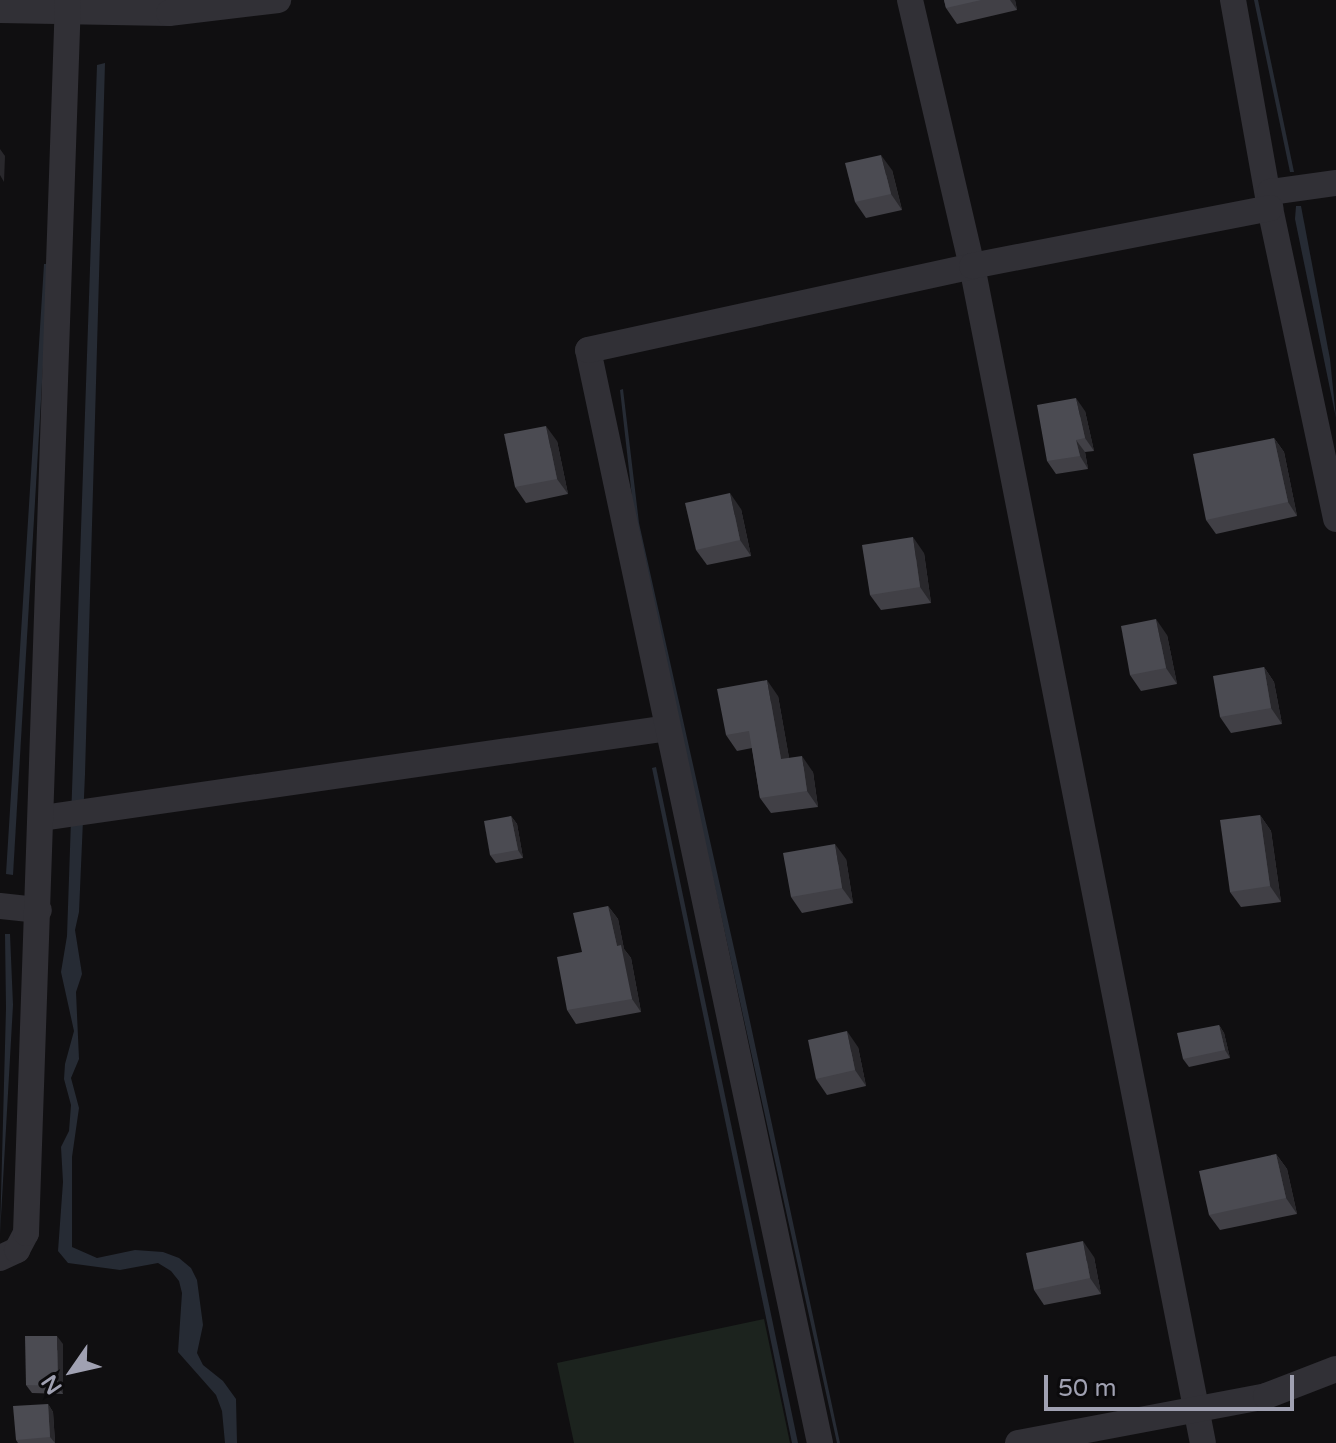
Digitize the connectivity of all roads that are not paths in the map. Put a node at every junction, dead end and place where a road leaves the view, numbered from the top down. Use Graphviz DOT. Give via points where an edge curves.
graph roads {
  1 [pos="278,0"];
  2 [pos="910,0"];
  3 [pos="1233,0"];
  4 [pos="67,7"];
  5 [pos="0,10"];
  6 [pos="1336,183"];
  7 [pos="1270,200"];
  8 [pos="972,266"];
  9 [pos="1336,519"];
  10 [pos="668,728"];
  11 [pos="42,818"];
  12 [pos="0,906"];
  13 [pos="39,910"];
  14 [pos="0,1258"];
  15 [pos="1336,1369"];
  16 [pos="1197,1410"];
  17 [pos="820,1443"];
  18 [pos="1018,1443"];
  19 [pos="1203,1443"];
  1 -- 4 [label="street" via="169,13"];
  2 -- 8 [label="street"];
  3 -- 7 [label="street"];
  4 -- 5 [label="street"];
  4 -- 11 [label="street"];
  6 -- 7 [label="street"];
  7 -- 8 [label="street"];
  7 -- 9 [label="street"];
  8 -- 10 [label="street" via="588,350"];
  8 -- 16 [label="street"];
  10 -- 11 [label="street"];
  10 -- 17 [label="street"];
  11 -- 13 [label="street"];
  12 -- 13 [label="street"];
  13 -- 14 [label="street" via="26,1233 17,1250"];
  15 -- 16 [label="street" via="1266,1396"];
  16 -- 18 [label="street"];
  16 -- 19 [label="street"];
}
